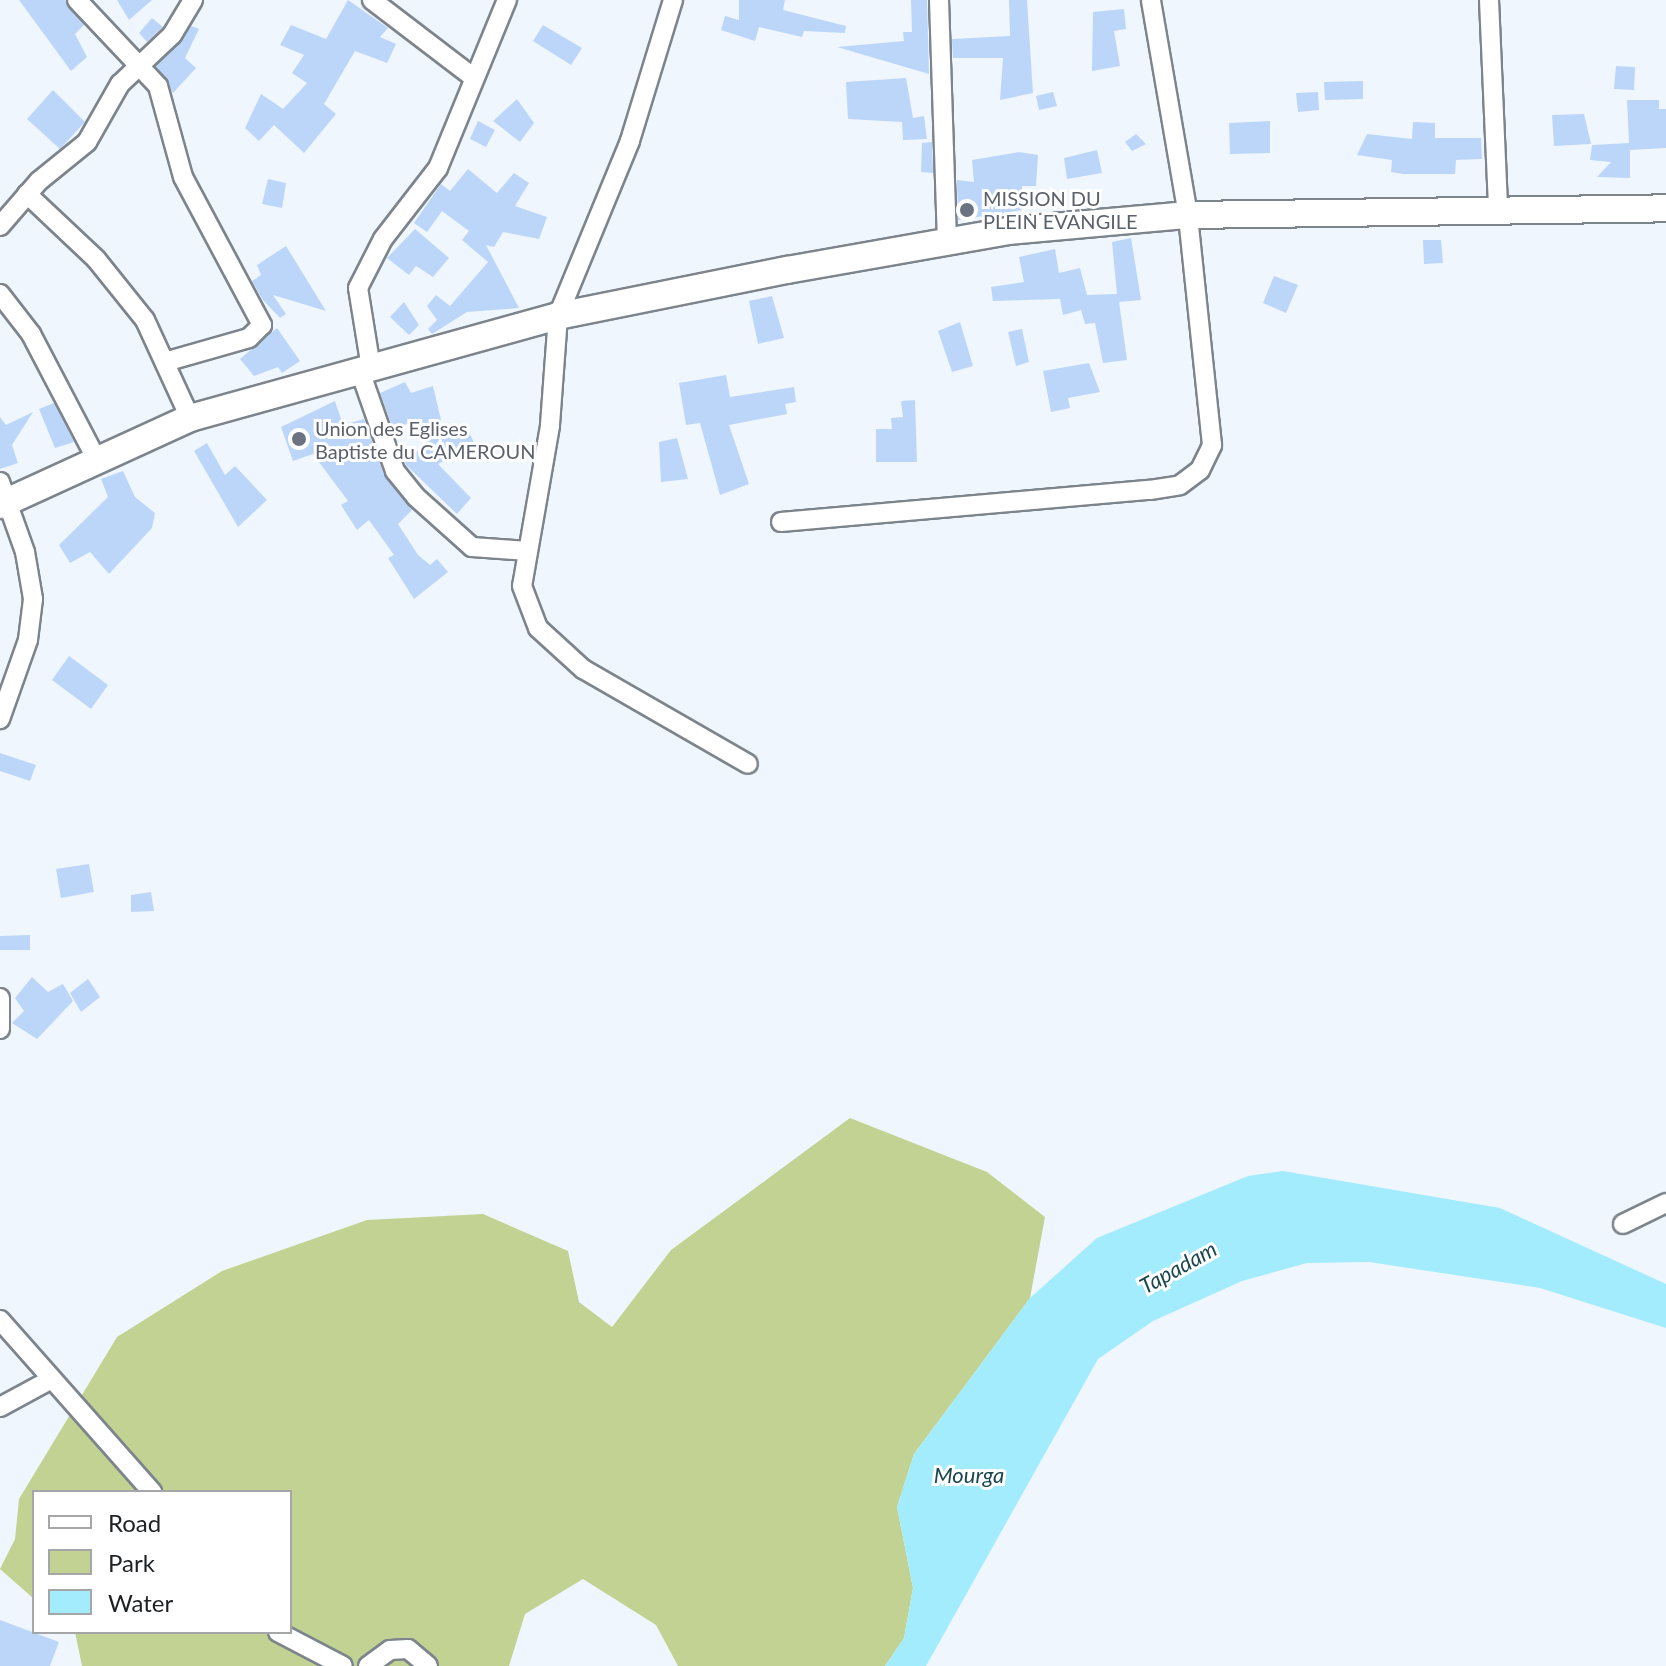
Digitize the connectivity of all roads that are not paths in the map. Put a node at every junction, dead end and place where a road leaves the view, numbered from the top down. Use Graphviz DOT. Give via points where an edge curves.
graph roads {
  1 [pos="77,0"];
  2 [pos="193,0"];
  3 [pos="372,0"];
  4 [pos="507,0"];
  5 [pos="673,0"];
  6 [pos="939,0"];
  7 [pos="1151,0"];
  8 [pos="1489,0"];
  9 [pos="142,63"];
  10 [pos="474,78"];
  11 [pos="27,194"];
  12 [pos="1666,208"];
  13 [pos="1498,210"];
  14 [pos="1188,215"];
  15 [pos="0,226"];
  16 [pos="947,242"];
  17 [pos="0,294"];
  18 [pos="558,316"];
  19 [pos="168,361"];
  20 [pos="365,370"];
  21 [pos="190,418"];
  22 [pos="97,460"];
  23 [pos="3,496"];
  24 [pos="781,522"];
  25 [pos="528,551"];
  26 [pos="0,719"];
  27 [pos="748,764"];
  28 [pos="0,998"];
  29 [pos="0,1029"];
  30 [pos="1666,1203"];
  31 [pos="1623,1224"];
  32 [pos="0,1320"];
  33 [pos="50,1380"];
  34 [pos="0,1407"];
  35 [pos="150,1490"];
  36 [pos="282,1634"];
  37 [pos="343,1666"];
  38 [pos="368,1666"];
  39 [pos="428,1666"];
  1 -- 9 [label="street"];
  2 -- 9 [label="street" via="172,35"];
  3 -- 10 [label="street"];
  4 -- 10 [label="street"];
  5 -- 18 [label="street" via="630,141"];
  6 -- 16 [label="street"];
  7 -- 14 [label="street"];
  8 -- 13 [label="street"];
  9 -- 11 [label="street" via="110,98 87,142"];
  9 -- 19 [label="street" via="158,86 183,177 262,325 249,338"];
  10 -- 20 [label="street" via="438,168 383,239 358,288"];
  11 -- 15 [label="street"];
  11 -- 19 [label="street" via="96,259"];
  12 -- 13 [label="street"];
  13 -- 14 [label="street"];
  14 -- 16 [label="street"];
  14 -- 24 [label="street" via="1212,445 1190,477 1150,490"];
  16 -- 18 [label="street"];
  17 -- 22 [label="street" via="31,334"];
  18 -- 20 [label="street"];
  18 -- 25 [label="street" via="550,426"];
  19 -- 21 [label="street"];
  20 -- 21 [label="street"];
  20 -- 25 [label="street" via="395,471 416,497 464,543"];
  21 -- 22 [label="street"];
  22 -- 23 [label="street"];
  23 -- 26 [label="street" via="25,552 32,622"];
  25 -- 27 [label="street" via="522,586 538,628 623,698"];
  28 -- 29 [label="street"];
  30 -- 31 [label="street"];
  32 -- 33 [label="street"];
  33 -- 34 [label="street"];
  33 -- 35 [label="street"];
  36 -- 37 [label="street"];
  38 -- 39 [label="street" via="390,1650 408,1649"];
}
